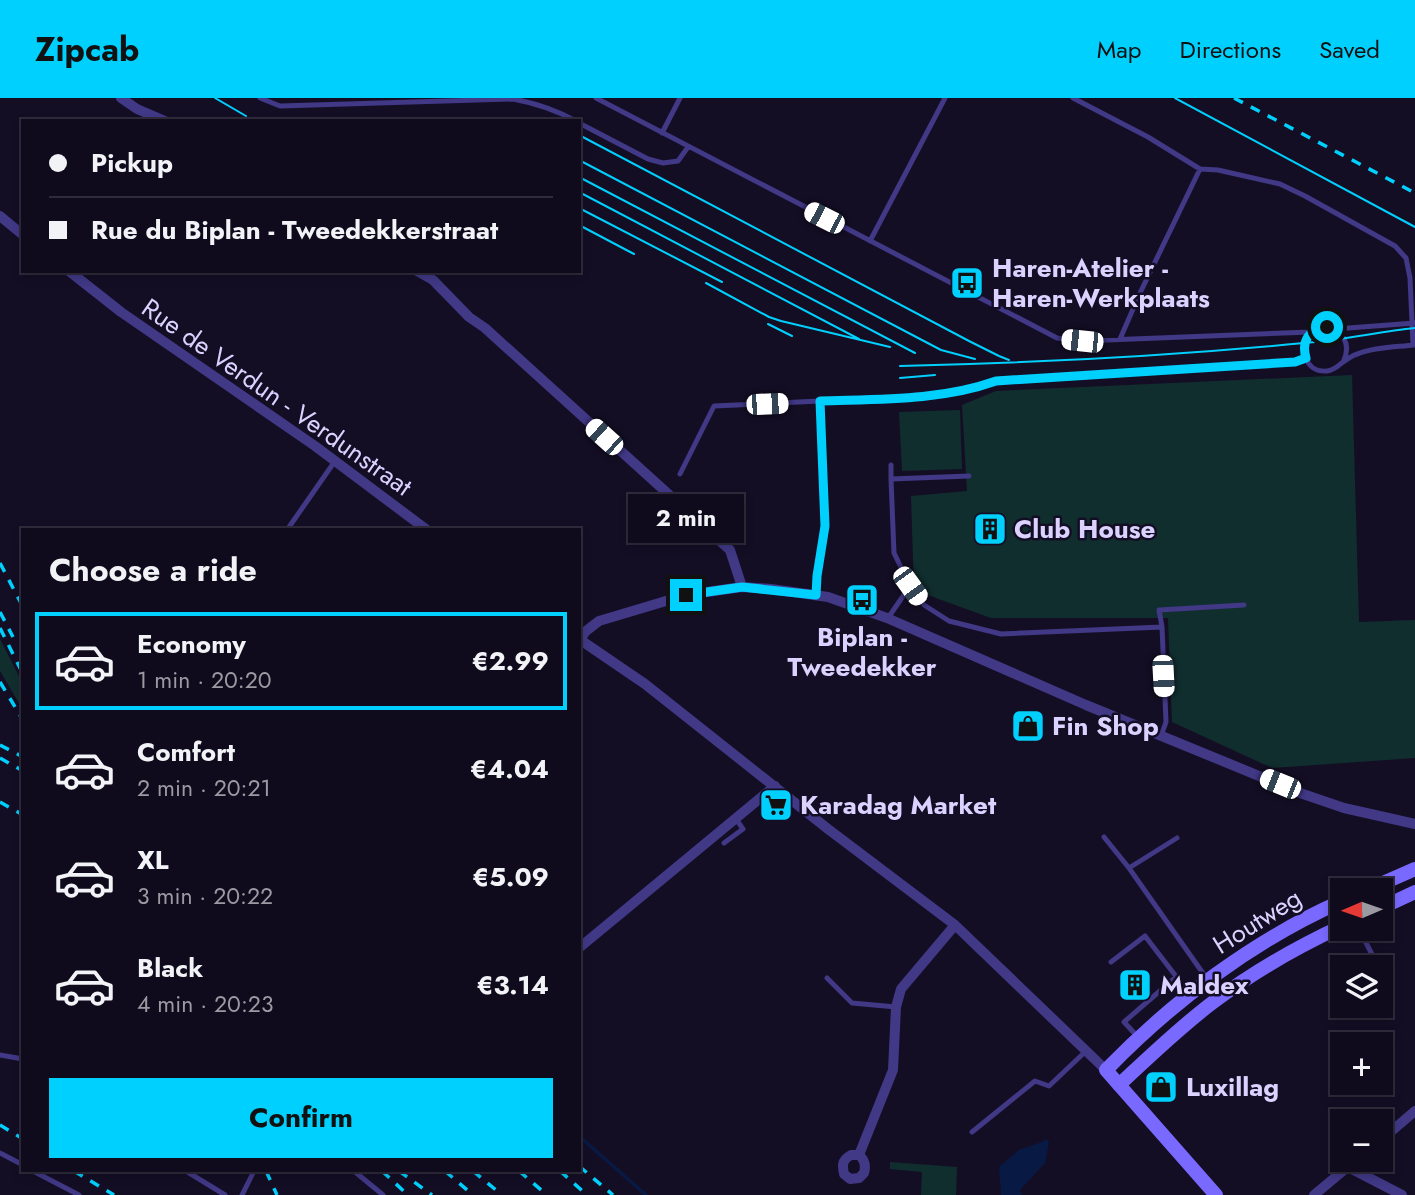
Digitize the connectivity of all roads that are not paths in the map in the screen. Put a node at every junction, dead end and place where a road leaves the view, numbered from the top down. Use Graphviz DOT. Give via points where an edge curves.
graph roads {
  1 [pos="121,98"];
  2 [pos="260,98"];
  3 [pos="279,98"];
  4 [pos="596,98"];
  5 [pos="680,98"];
  6 [pos="945,98"];
  7 [pos="1073,98"];
  8 [pos="280,106"];
  9 [pos="160,119"];
  10 [pos="573,119"];
  11 [pos="581,124"];
  12 [pos="662,133"];
  13 [pos="688,147"];
  14 [pos="1200,169"];
  15 [pos="0,216"];
  16 [pos="21,233"];
  17 [pos="870,242"];
  18 [pos="72,273"];
  19 [pos="421,273"];
  20 [pos="1413,323"];
  21 [pos="1335,329"];
  22 [pos="1311,332"];
  23 [pos="1120,340"];
  24 [pos="1414,345"];
  25 [pos="1306,358"];
  26 [pos="1344,360"];
  27 [pos="820,401"];
  28 [pos="335,461"];
  29 [pos="891,465"];
  30 [pos="680,474"];
  31 [pos="969,476"];
  32 [pos="891,479"];
  33 [pos="288,528"];
  34 [pos="424,528"];
  35 [pos="910,586"];
  36 [pos="742,587"];
  37 [pos="816,595"];
  38 [pos="1244,605"];
  39 [pos="887,618"];
  40 [pos="1162,627"];
  41 [pos="581,638"];
  42 [pos="581,640"];
  43 [pos="1161,736"];
  44 [pos="775,786"];
  45 [pos="736,819"];
  46 [pos="1415,824"];
  47 [pos="1104,837"];
  48 [pos="1177,838"];
  49 [pos="724,843"];
  50 [pos="1129,868"];
  51 [pos="1415,869"];
  52 [pos="1393,879"];
  53 [pos="1415,892"];
  54 [pos="1393,902"];
  55 [pos="1330,906"];
  56 [pos="955,925"];
  57 [pos="1330,931"];
  58 [pos="581,946"];
  59 [pos="1111,962"];
  60 [pos="1176,977"];
  61 [pos="827,978"];
  62 [pos="1208,981"];
  63 [pos="1190,995"];
  64 [pos="896,1007"];
  65 [pos="1139,1037"];
  66 [pos="1086,1051"];
  67 [pos="0,1055"];
  68 [pos="21,1059"];
  69 [pos="1105,1070"];
  70 [pos="1119,1085"];
  71 [pos="1415,1111"];
  72 [pos="1393,1130"];
  73 [pos="972,1132"];
  74 [pos="0,1153"];
  75 [pos="859,1155"];
  76 [pos="21,1164"];
  77 [pos="35,1172"];
  78 [pos="188,1172"];
  79 [pos="247,1172"];
  80 [pos="254,1172"];
  81 [pos="355,1172"];
  82 [pos="1342,1172"];
  83 [pos="1365,1172"];
  84 [pos="250,1179"];
  85 [pos="79,1195"];
  86 [pos="225,1195"];
  87 [pos="242,1195"];
  88 [pos="383,1195"];
  89 [pos="1216,1195"];
  90 [pos="1314,1195"];
  91 [pos="1402,1195"];
  1 -- 9 [label="street"];
  2 -- 8 [label="lane"];
  3 -- 8 [label="lane"];
  4 -- 12 [label="lane"];
  5 -- 12 [label="lane"];
  6 -- 17 [label="lane"];
  7 -- 14 [label="lane"];
  8 -- 10 [label="lane" via="513,99"];
  11 -- 13 [label="lane" via="663,163 678,161"];
  12 -- 13 [label="lane"];
  13 -- 17 [label="lane"];
  14 -- 20 [label="lane" via="1280,184 1395,246 1406,258"];
  14 -- 23 [label="lane"];
  15 -- 16 [label="street"];
  17 -- 23 [label="lane" via="1057,338"];
  18 -- 28 [label="street, Rue de Verdun - Verdunstraat"];
  19 -- 36 [label="street" via="730,550"];
  20 -- 21 [label="lane"];
  20 -- 24 [label="lane"];
  21 -- 22 [label="lane"];
  21 -- 26 [label="lane" via="1347,346"];
  22 -- 23 [label="lane"];
  22 -- 25 [label="lane" via="1304,343"];
  24 -- 26 [label="lane" via="1362,352"];
  25 -- 26 [label="lane" via="1321,370 1334,369"];
  25 -- 27 [label="lane" via="996,381 949,394"];
  27 -- 30 [label="lane" via="714,406"];
  27 -- 37 [label="lane" via="825,526"];
  28 -- 33 [label="lane"];
  28 -- 34 [label="street, Rue de Verdun - Verdunstraat"];
  29 -- 32 [label="lane"];
  31 -- 32 [label="lane"];
  32 -- 35 [label="lane" via="894,553"];
  35 -- 39 [label="lane"];
  35 -- 40 [label="lane" via="924,605 950,621 1001,634"];
  36 -- 37 [label="street"];
  36 -- 41 [label="street" via="686,595 599,621"];
  37 -- 39 [label="street"];
  38 -- 40 [label="lane" via="1159,610"];
  39 -- 43 [label="street"];
  40 -- 43 [label="lane" via="1166,722"];
  42 -- 44 [label="street"];
  43 -- 46 [label="street" via="1344,808"];
  44 -- 45 [label="street"];
  44 -- 56 [label="street"];
  45 -- 49 [label="lane" via="743,829"];
  45 -- 58 [label="street"];
  47 -- 50 [label="lane"];
  48 -- 50 [label="lane"];
  50 -- 62 [label="lane"];
  51 -- 52 [label="main road"];
  53 -- 54 [label="main road"];
  55 -- 62 [label="main road, Houtweg" via="1262,943"];
  56 -- 64 [label="street" via="901,989"];
  56 -- 66 [label="street"];
  57 -- 70 [label="main road, Houtweg" via="1213,1003"];
  59 -- 60 [label="lane" via="1145,936"];
  60 -- 63 [label="lane"];
  60 -- 65 [label="lane" via="1124,1022"];
  61 -- 64 [label="lane" via="852,1003"];
  62 -- 63 [label="main road, Houtweg"];
  63 -- 65 [label="main road, Houtweg"];
  64 -- 75 [label="street" via="893,1070"];
  65 -- 69 [label="main road, Houtweg"];
  66 -- 69 [label="street"];
  66 -- 73 [label="lane" via="1049,1086 1035,1081"];
  67 -- 68 [label="lane"];
  69 -- 70 [label="main road"];
  70 -- 89 [label="main road"];
  71 -- 72 [label="street"];
  74 -- 76 [label="lane"];
  77 -- 85 [label="lane"];
  78 -- 86 [label="lane"];
  79 -- 84 [label="lane"];
  80 -- 84 [label="lane"];
  81 -- 88 [label="lane"];
  82 -- 90 [label="street"];
  83 -- 91 [label="street"];
  84 -- 87 [label="lane"];
}
